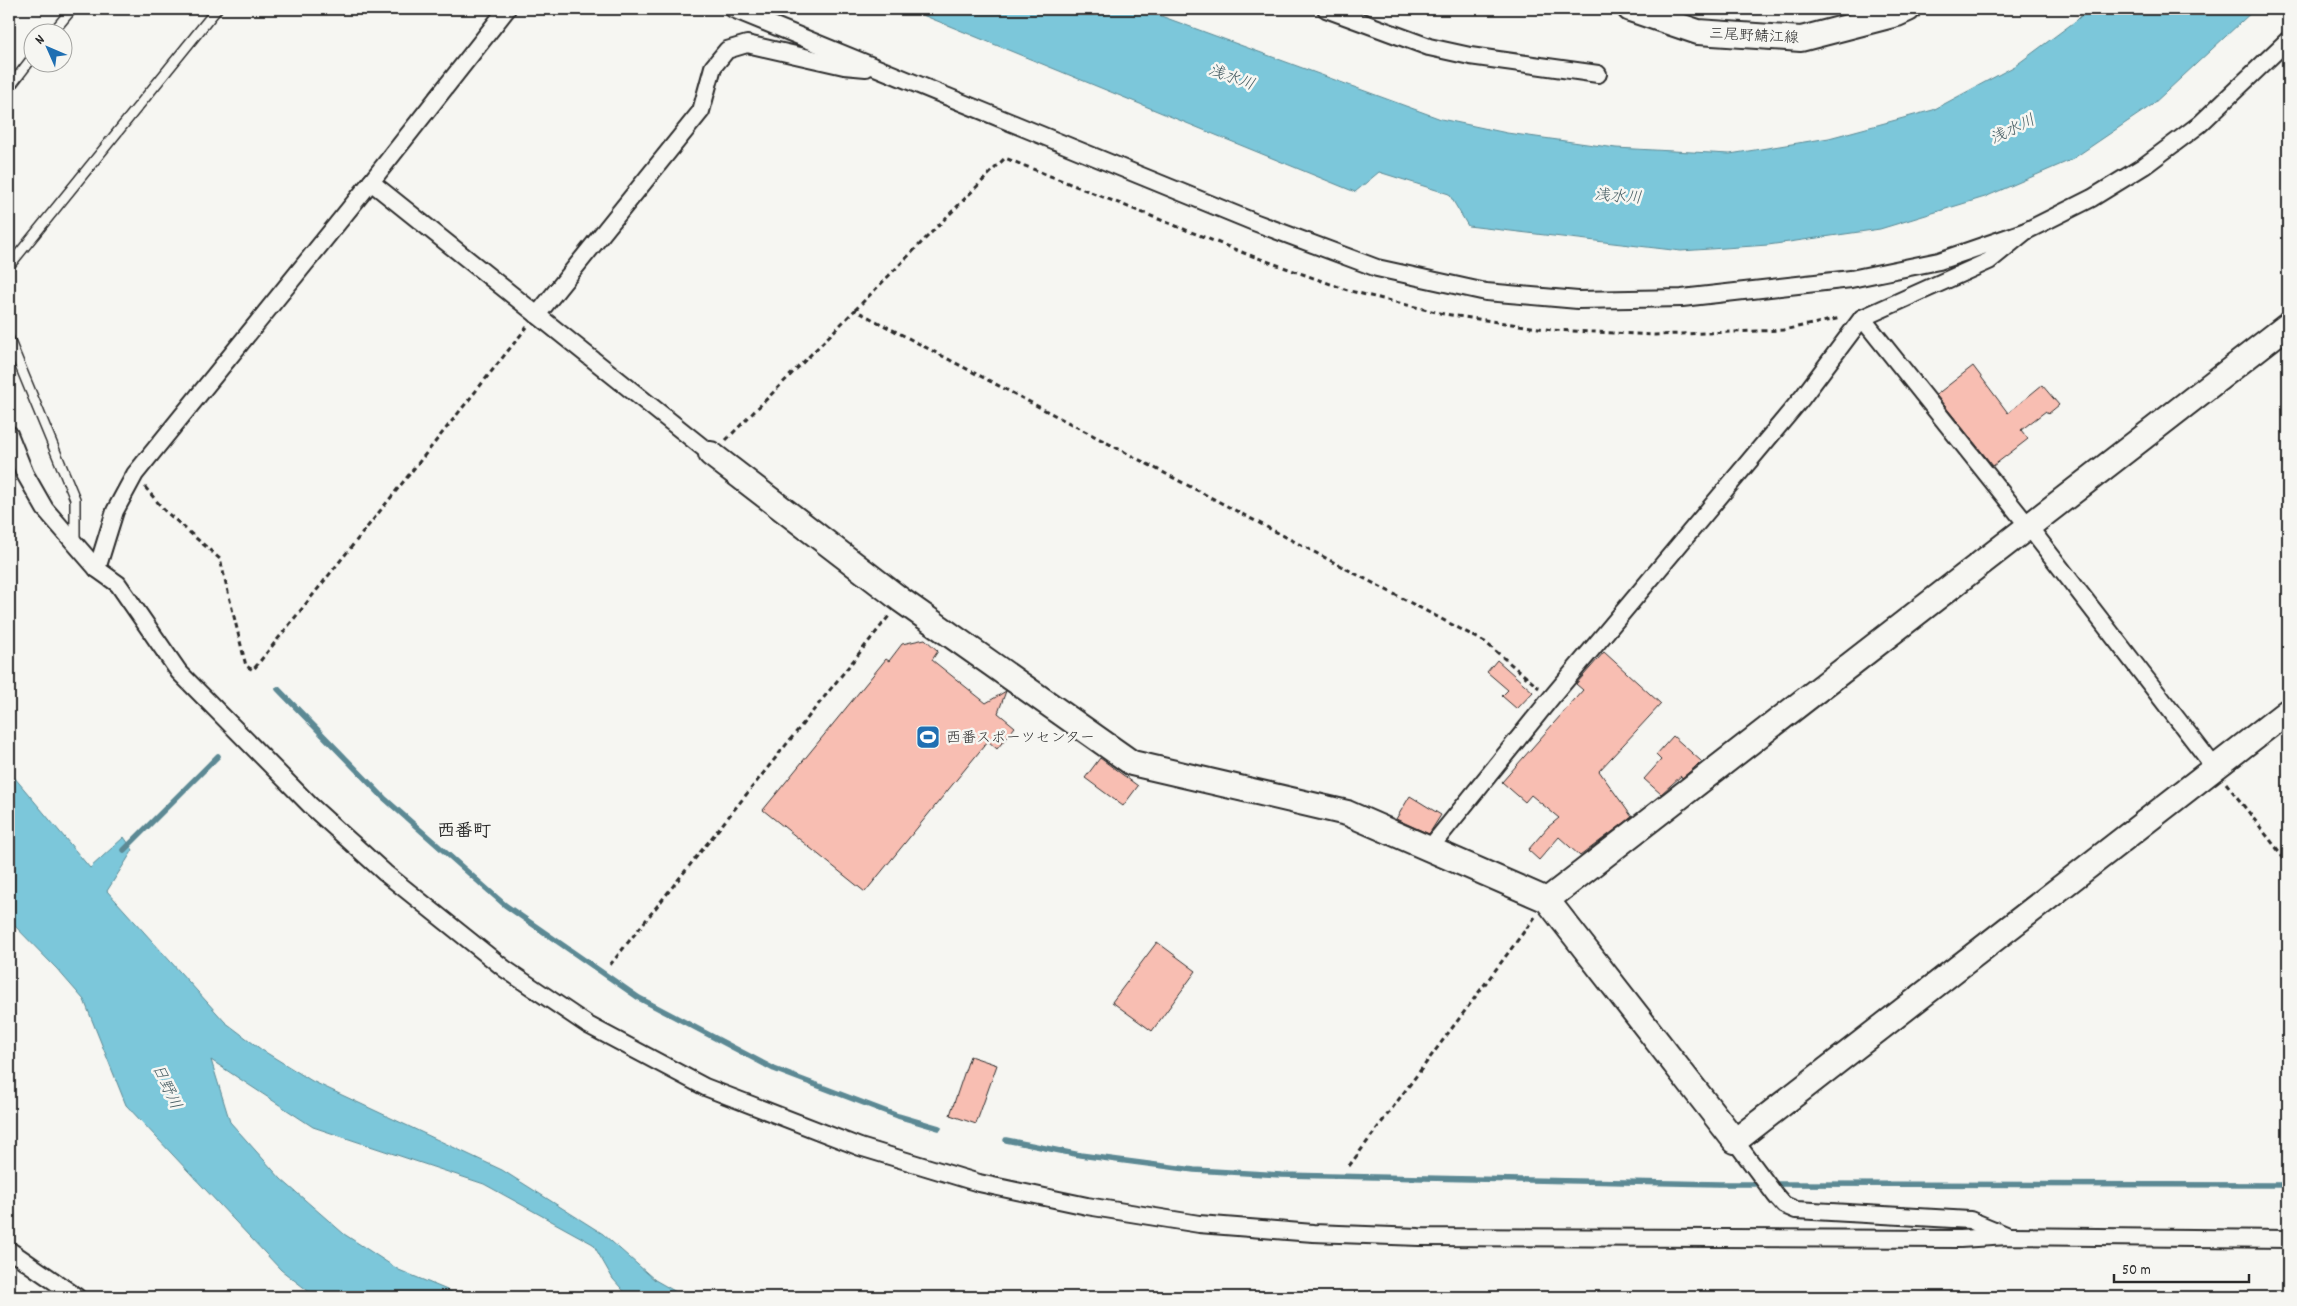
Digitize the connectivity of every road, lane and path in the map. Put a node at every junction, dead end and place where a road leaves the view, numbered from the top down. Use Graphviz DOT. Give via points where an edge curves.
graph roads {
  1 [pos="72,9"];
  2 [pos="217,9"];
  3 [pos="507,9"];
  4 [pos="733,9"];
  5 [pos="1326,9"];
  6 [pos="1630,9"];
  7 [pos="1908,9"];
  8 [pos="61,22"];
  9 [pos="2288,40"];
  10 [pos="880,69"];
  11 [pos="22,71"];
  12 [pos="1598,74"];
  13 [pos="9,88"];
  14 [pos="371,182"];
  15 [pos="2026,231"];
  16 [pos="9,266"];
  17 [pos="855,310"];
  18 [pos="537,315"];
  19 [pos="1862,318"];
  20 [pos="2288,325"];
  21 [pos="9,340"];
  22 [pos="9,434"];
  23 [pos="711,454"];
  24 [pos="135,474"];
  25 [pos="2029,527"];
  26 [pos="75,543"];
  27 [pos="97,569"];
  28 [pos="901,600"];
  29 [pos="1551,698"];
  30 [pos="2288,711"];
  31 [pos="2215,768"];
  32 [pos="1429,849"];
  33 [pos="2288,863"];
  34 [pos="1547,900"];
  35 [pos="610,965"];
  36 [pos="1735,1141"];
  37 [pos="1349,1166"];
  38 [pos="2008,1236"];
  39 [pos="2288,1239"];
  40 [pos="9,1250"];
  41 [pos="77,1297"];
  1 -- 8 [label="lane"];
  2 -- 16 [label="lane"];
  3 -- 14 [label="street"];
  4 -- 10 [label="street"];
  5 -- 12 [label="street" via="1438,49"];
  6 -- 7 [label="street, 三尾野鯖江線" via="1698,32 1800,39"];
  9 -- 15 [label="street" via="2200,124 2144,166 2092,198"];
  10 -- 15 [label="street" via="1254,222 1376,268 1486,292 1578,300 1682,298 1851,279 1939,261"];
  10 -- 18 [label="street" via="844,66 748,44 727,50 713,67 701,111"];
  11 -- 13 [label="lane"];
  14 -- 18 [label="street"];
  14 -- 24 [label="street"];
  15 -- 19 [label="street" via="1989,262"];
  17 -- 19 [label="path" via="1006,158 1350,291 1444,314 1552,330 1655,335 1783,330 1845,317"];
  17 -- 23 [label="path"];
  17 -- 29 [label="path" via="1485,642"];
  18 -- 23 [label="street"];
  18 -- 24 [label="path" via="253,670 246,666 220,559 164,510"];
  19 -- 25 [label="street"];
  19 -- 29 [label="street" via="1802,398"];
  20 -- 25 [label="street"];
  21 -- 26 [label="lane" via="75,499"];
  22 -- 26 [label="street" via="24,474 45,508"];
  23 -- 28 [label="street"];
  24 -- 27 [label="street" via="115,511"];
  25 -- 31 [label="street"];
  25 -- 34 [label="street"];
  26 -- 27 [label="street"];
  27 -- 38 [label="street" via="118,584 179,672 311,806 385,873 505,969 588,1025 705,1087 860,1147 979,1183 1087,1206 1199,1224 1312,1233 1419,1237 1960,1239"];
  28 -- 32 [label="street" via="1132,763 1347,813"];
  28 -- 35 [label="path"];
  29 -- 32 [label="street"];
  30 -- 31 [label="street"];
  31 -- 33 [label="path"];
  31 -- 36 [label="street"];
  32 -- 34 [label="street"];
  34 -- 36 [label="street"];
  34 -- 37 [label="path"];
  36 -- 38 [label="street" via="1776,1196 1784,1205 1796,1210 1970,1220"];
  38 -- 39 [label="street"];
  40 -- 41 [label="street"];
}
